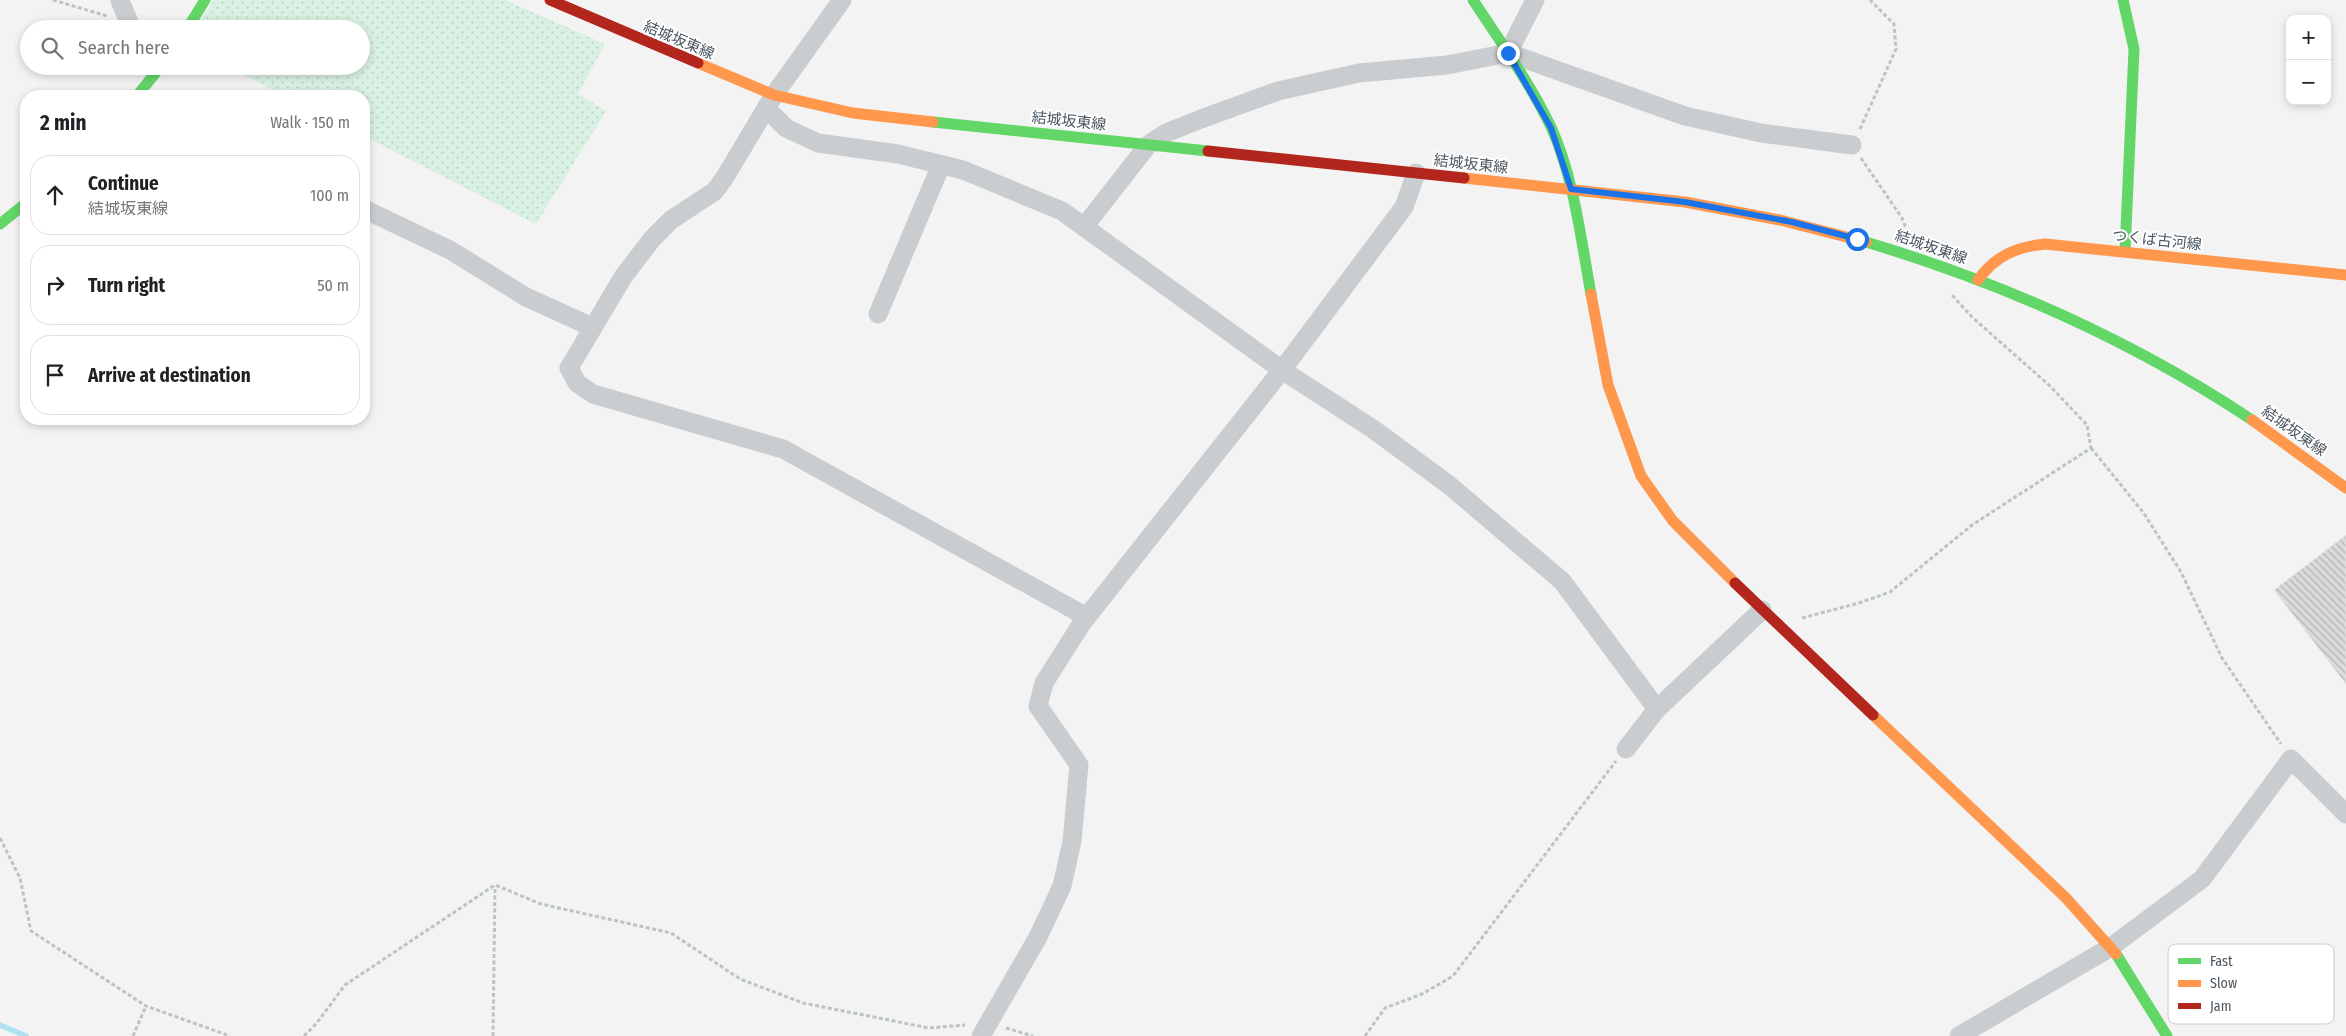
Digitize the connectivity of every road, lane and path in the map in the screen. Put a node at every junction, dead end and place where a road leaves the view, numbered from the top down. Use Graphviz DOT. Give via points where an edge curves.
graph roads {
  1 [pos="53,0"];
  2 [pos="120,0"];
  3 [pos="205,0"];
  4 [pos="550,0"];
  5 [pos="842,0"];
  6 [pos="1473,0"];
  7 [pos="1535,0"];
  8 [pos="1870,0"];
  9 [pos="2123,0"];
  10 [pos="113,18"];
  11 [pos="128,20"];
  12 [pos="193,20"];
  13 [pos="1508,53"];
  14 [pos="151,75"];
  15 [pos="155,75"];
  16 [pos="141,90"];
  17 [pos="159,90"];
  18 [pos="770,102"];
  19 [pos="1148,145"];
  20 [pos="1852,145"];
  21 [pos="941,165"];
  22 [pos="1416,173"];
  23 [pos="1571,189"];
  24 [pos="20,208"];
  25 [pos="370,212"];
  26 [pos="0,224"];
  27 [pos="1084,227"];
  28 [pos="2125,251"];
  29 [pos="1917,257"];
  30 [pos="2346,276"];
  31 [pos="1978,280"];
  32 [pos="1948,291"];
  33 [pos="878,314"];
  34 [pos="592,327"];
  35 [pos="1282,370"];
  36 [pos="2091,448"];
  37 [pos="2346,488"];
  38 [pos="1762,610"];
  39 [pos="1087,617"];
  40 [pos="1780,624"];
  41 [pos="1657,709"];
  42 [pos="1626,749"];
  43 [pos="2291,759"];
  44 [pos="2346,814"];
  45 [pos="0,838"];
  46 [pos="495,885"];
  47 [pos="2111,947"];
  48 [pos="146,1006"];
  49 [pos="985,1030"];
  50 [pos="133,1036"];
  51 [pos="230,1036"];
  52 [pos="304,1036"];
  53 [pos="493,1036"];
  54 [pos="1033,1036"];
  55 [pos="1364,1036"];
  56 [pos="1959,1036"];
  57 [pos="2167,1036"];
  1 -- 10 [label="path"];
  2 -- 10 [label="street"];
  2 -- 11 [label="street"];
  3 -- 12 [label="main road"];
  4 -- 18 [label="main road, 結城坂東線"];
  5 -- 18 [label="street"];
  6 -- 13 [label="main road"];
  7 -- 13 [label="street"];
  8 -- 20 [label="path" via="1894,24 1896,49"];
  9 -- 28 [label="main road" via="2134,49"];
  13 -- 19 [label="street" via="1447,65 1360,73 1278,90 1166,133"];
  13 -- 20 [label="street" via="1685,116 1761,133"];
  13 -- 23 [label="main road" via="1551,128"];
  14 -- 16 [label="main road"];
  15 -- 17 [label="street"];
  18 -- 19 [label="main road, 結城坂東線"];
  18 -- 21 [label="street" via="786,128 818,143 898,154"];
  18 -- 34 [label="street" via="715,191 671,220 652,239 623,277"];
  19 -- 22 [label="main road, 結城坂東線"];
  19 -- 27 [label="street"];
  20 -- 29 [label="path" via="1902,218"];
  21 -- 27 [label="street" via="972,174 1062,211"];
  21 -- 33 [label="street"];
  22 -- 23 [label="main road, 結城坂東線"];
  22 -- 35 [label="street" via="1404,207"];
  23 -- 29 [label="main road, 結城坂東線" via="1685,202 1792,222"];
  23 -- 38 [label="main road" via="1608,385 1641,476 1673,521"];
  24 -- 26 [label="main road"];
  25 -- 34 [label="street" via="450,250 526,296"];
  27 -- 35 [label="street"];
  28 -- 30 [label="main road, つくば古河線"];
  28 -- 31 [label="main road, つくば古河線" via="2027,245 1996,258"];
  29 -- 31 [label="main road, 結城坂東線"];
  31 -- 37 [label="main road, 結城坂東線" via="2081,322 2174,370 2277,437"];
  32 -- 36 [label="path" via="2087,425"];
  34 -- 39 [label="street" via="569,368 577,383 593,394 783,449"];
  35 -- 39 [label="street"];
  35 -- 41 [label="street" via="1373,429 1449,485 1562,581"];
  36 -- 40 [label="path" via="1972,525 1890,592"];
  36 -- 43 [label="path" via="2143,512 2181,572 2222,658"];
  38 -- 40 [label="main road"];
  38 -- 41 [label="street"];
  39 -- 49 [label="street" via="1044,683 1038,706 1079,765 1072,840 1062,886 1038,937"];
  40 -- 47 [label="main road" via="2066,898"];
  41 -- 42 [label="street"];
  42 -- 55 [label="path" via="1452,976 1422,994 1385,1008"];
  43 -- 44 [label="street"];
  43 -- 47 [label="street" via="2202,879"];
  45 -- 48 [label="path" via="20,878 31,931"];
  46 -- 49 [label="path" via="541,904 671,933 740,979 803,1004 929,1028"];
  46 -- 52 [label="path" via="345,986"];
  46 -- 53 [label="path"];
  47 -- 56 [label="street"];
  47 -- 57 [label="main road"];
  48 -- 50 [label="path"];
  48 -- 51 [label="path"];
  49 -- 54 [label="path"];
}
